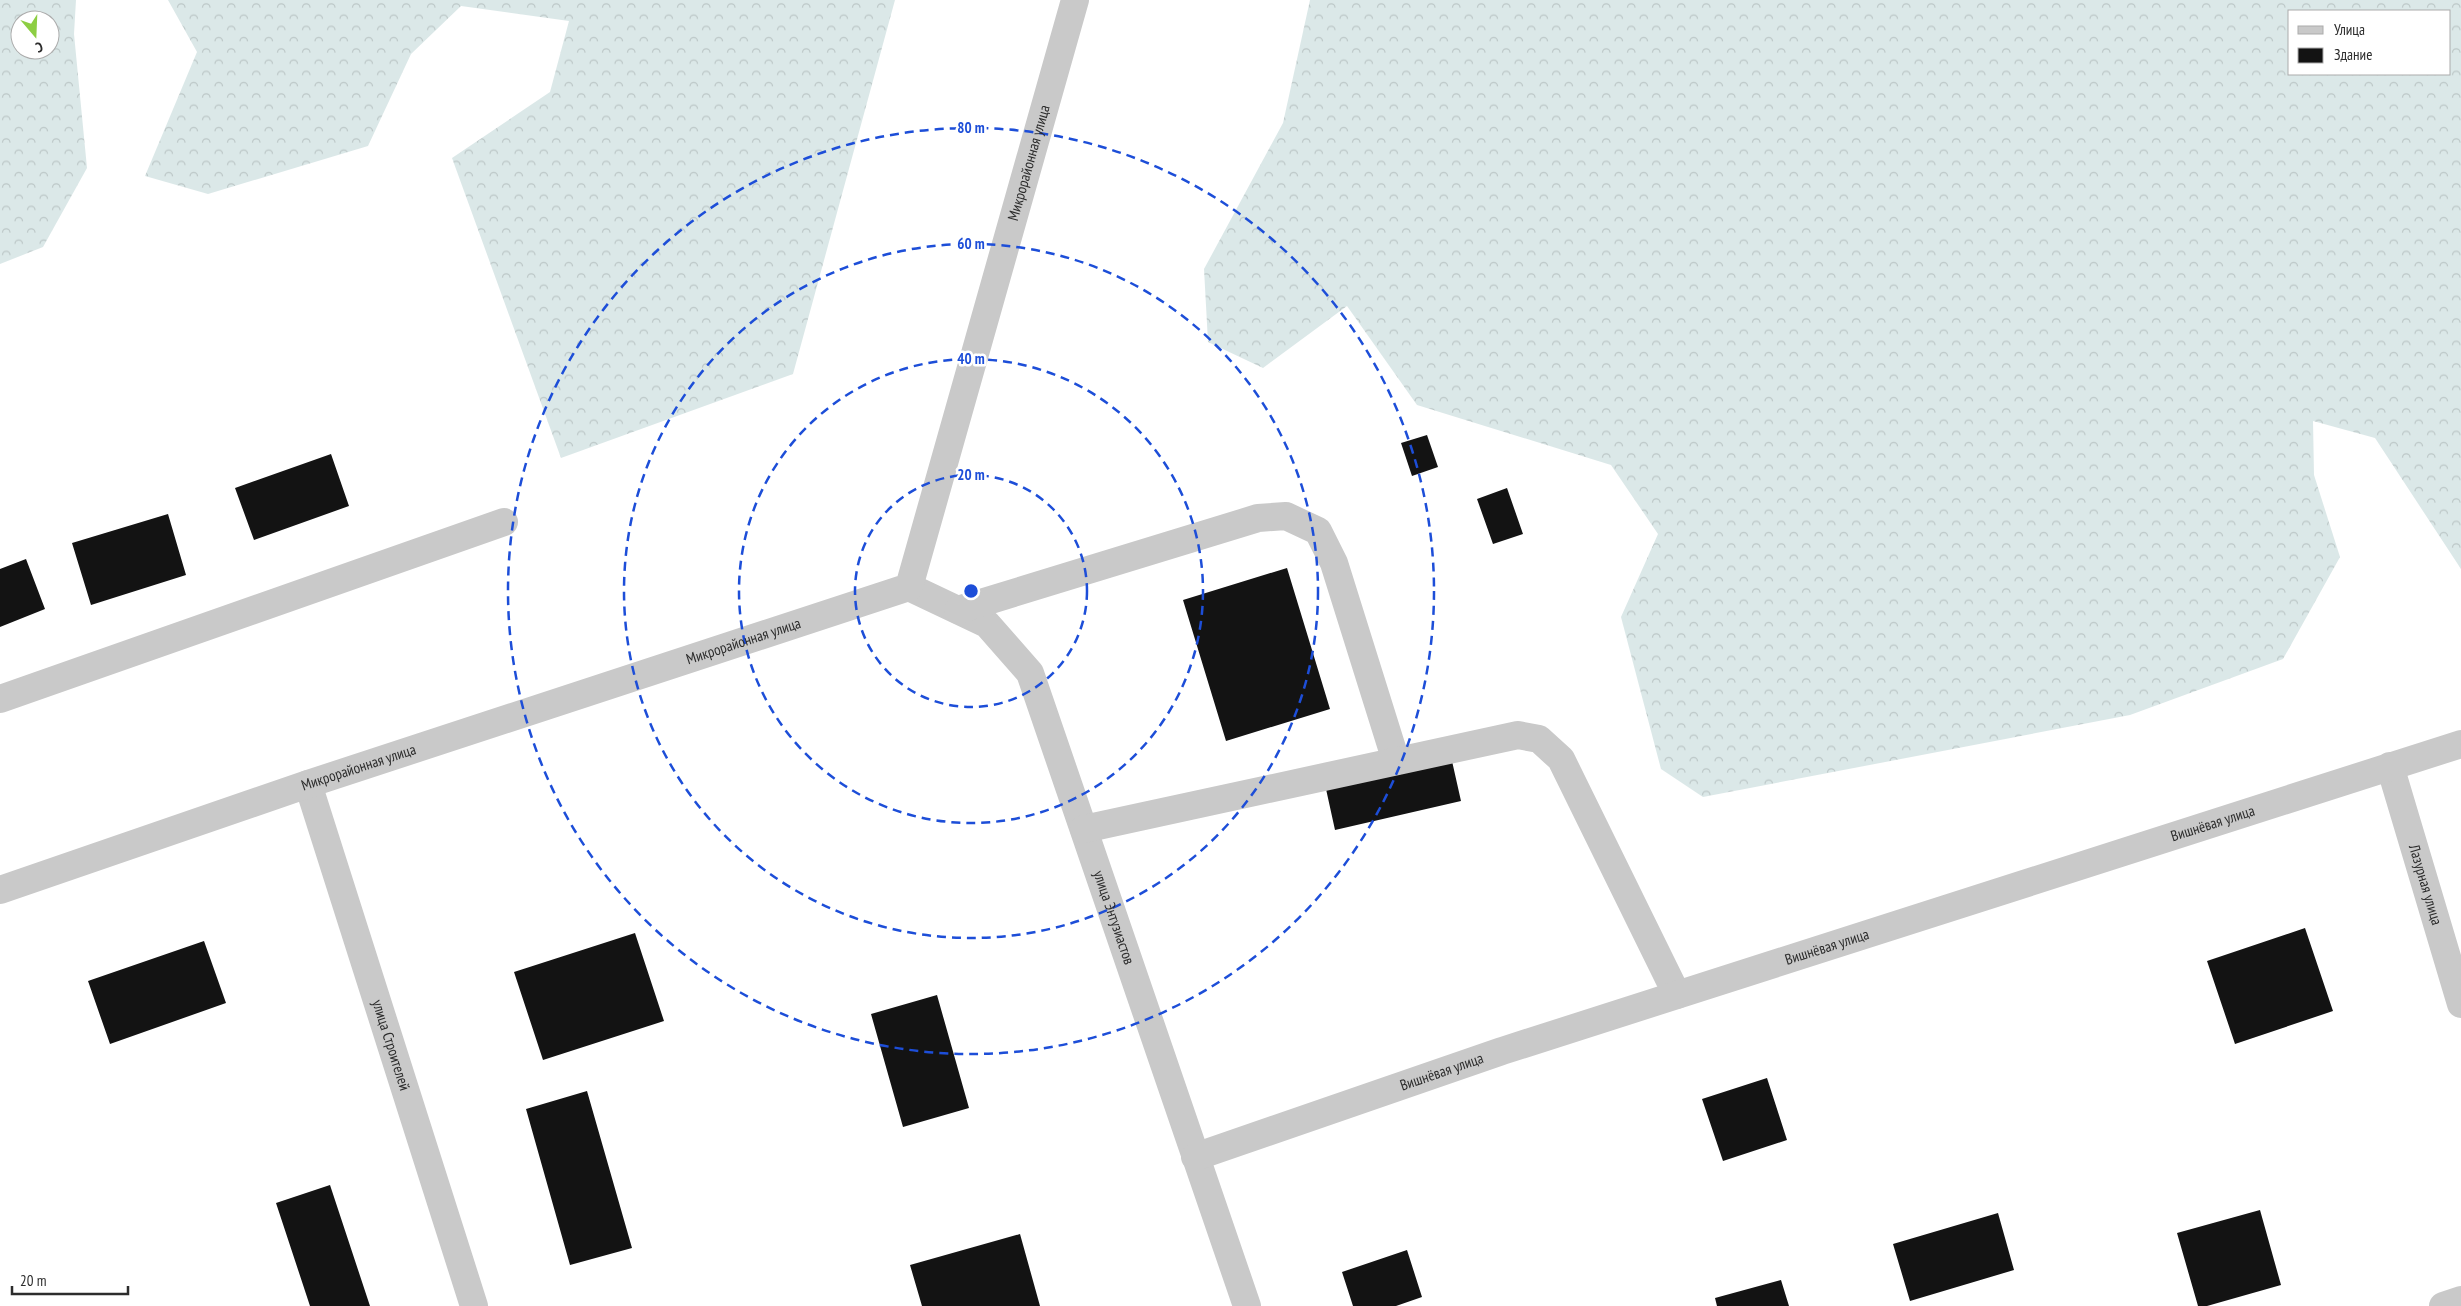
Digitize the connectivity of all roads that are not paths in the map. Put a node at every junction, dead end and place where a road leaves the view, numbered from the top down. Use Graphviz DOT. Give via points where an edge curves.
graph roads {
  1 [pos="1075,0"];
  2 [pos="504,522"];
  3 [pos="909,587"];
  4 [pos="958,610"];
  5 [pos="0,699"];
  6 [pos="2461,744"];
  7 [pos="1396,761"];
  8 [pos="2390,766"];
  9 [pos="308,784"];
  10 [pos="1084,829"];
  11 [pos="0,890"];
  12 [pos="1677,995"];
  13 [pos="2461,1004"];
  14 [pos="1196,1156"];
  15 [pos="2461,1300"];
  16 [pos="474,1306"];
  17 [pos="1246,1306"];
  18 [pos="2443,1306"];
  1 -- 3 [label="street, Микрорайонная улица"];
  2 -- 5 [label="street"];
  3 -- 4 [label="street, улица Энтузиастов"];
  3 -- 9 [label="street, Микрорайонная улица"];
  4 -- 7 [label="street" via="1258,518 1286,516 1318,531 1334,562"];
  4 -- 10 [label="street, улица Энтузиастов" via="987,624 1030,673"];
  6 -- 8 [label="street, Вишнёвая улица"];
  7 -- 10 [label="street"];
  7 -- 12 [label="street" via="1518,735 1539,740 1561,758"];
  8 -- 12 [label="street, Вишнёвая улица"];
  8 -- 13 [label="street, Лазурная улица"];
  9 -- 11 [label="street, Микрорайонная улица"];
  9 -- 16 [label="street, улица Строителей"];
  10 -- 14 [label="street, улица Энтузиастов"];
  12 -- 14 [label="street, Вишнёвая улица"];
  14 -- 17 [label="street, улица Энтузиастов"];
  15 -- 18 [label="street"];
}
